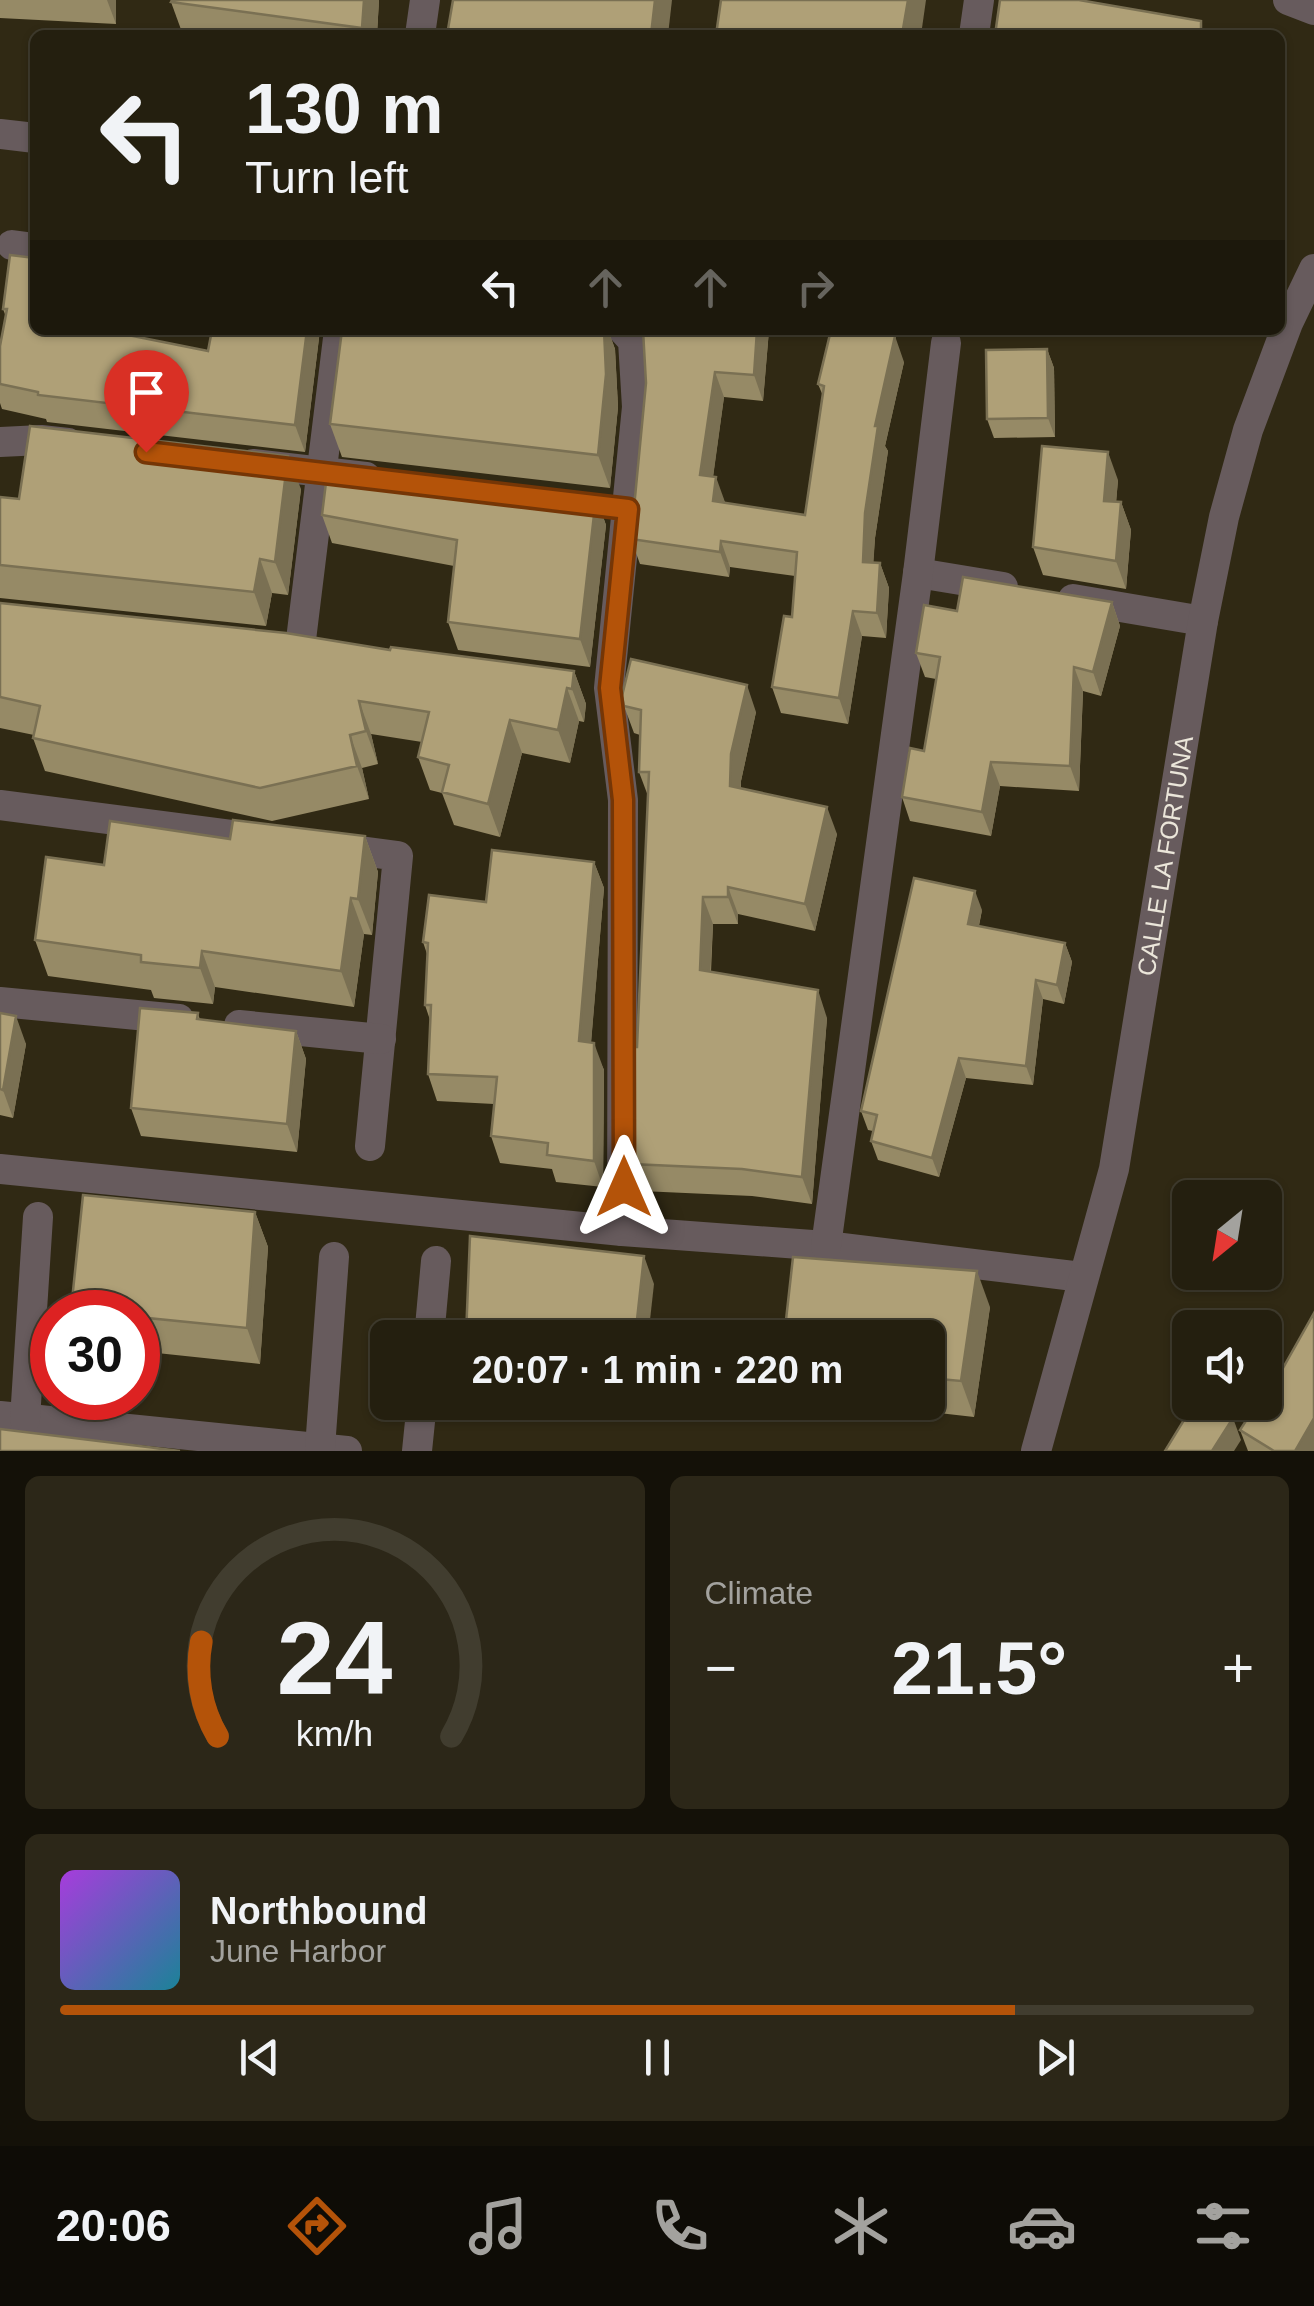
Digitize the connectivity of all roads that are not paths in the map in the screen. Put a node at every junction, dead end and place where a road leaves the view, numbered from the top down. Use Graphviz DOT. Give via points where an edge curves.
graph roads {
  1 [pos="425,0"];
  2 [pos="980,0"];
  3 [pos="1288,0"];
  4 [pos="1314,10"];
  5 [pos="421,30"];
  6 [pos="975,30"];
  7 [pos="0,134"];
  8 [pos="30,137"];
  9 [pos="1314,269"];
  10 [pos="1285,331"];
  11 [pos="338,335"];
  12 [pos="628,335"];
  13 [pos="1284,335"];
  14 [pos="946,343"];
  15 [pos="0,442"];
  16 [pos="97,446"];
  17 [pos="228,461"];
  18 [pos="321,472"];
  19 [pos="398,481"];
  20 [pos="589,504"];
  21 [pos="628,509"];
  22 [pos="918,573"];
  23 [pos="1203,621"];
  24 [pos="262,644"];
  25 [pos="571,683"];
  26 [pos="610,688"];
  27 [pos="0,806"];
  28 [pos="0,1002"];
  29 [pos="381,1038"];
  30 [pos="370,1146"];
  31 [pos="0,1169"];
  32 [pos="38,1217"];
  33 [pos="622,1231"];
  34 [pos="826,1246"];
  35 [pos="334,1257"];
  36 [pos="436,1262"];
  37 [pos="1082,1277"];
  38 [pos="431,1320"];
  39 [pos="12,1418"];
  40 [pos="420,1420"];
  41 [pos="334,1450"];
  42 [pos="417,1451"];
  43 [pos="1036,1451"];
  1 -- 5 [label="street"];
  2 -- 6 [label="street"];
  3 -- 4 [label="street"];
  7 -- 8 [label="street"];
  9 -- 10 [label="street, CALLE LA FORTUNA"];
  11 -- 18 [label="street"];
  12 -- 21 [label="street" via="634,341 637,408"];
  13 -- 23 [label="street, CALLE LA FORTUNA" via="1248,430"];
  14 -- 22 [label="street"];
  15 -- 16 [label="street"];
  17 -- 18 [label="street"];
  18 -- 19 [label="street"];
  18 -- 24 [label="street" via="310,649"];
  20 -- 21 [label="street"];
  21 -- 26 [label="street"];
  22 -- 23 [label="street"];
  22 -- 34 [label="street"];
  23 -- 37 [label="street, CALLE LA FORTUNA" via="1114,1169"];
  25 -- 26 [label="street"];
  26 -- 33 [label="street" via="623,800"];
  27 -- 29 [label="street" via="398,856"];
  28 -- 29 [label="street"];
  29 -- 30 [label="street"];
  31 -- 33 [label="street"];
  32 -- 39 [label="street"];
  33 -- 34 [label="street"];
  34 -- 37 [label="street"];
  35 -- 41 [label="street"];
  36 -- 38 [label="street"];
  37 -- 43 [label="street, CALLE LA FORTUNA"];
  39 -- 41 [label="street"];
  40 -- 42 [label="street"];
}
